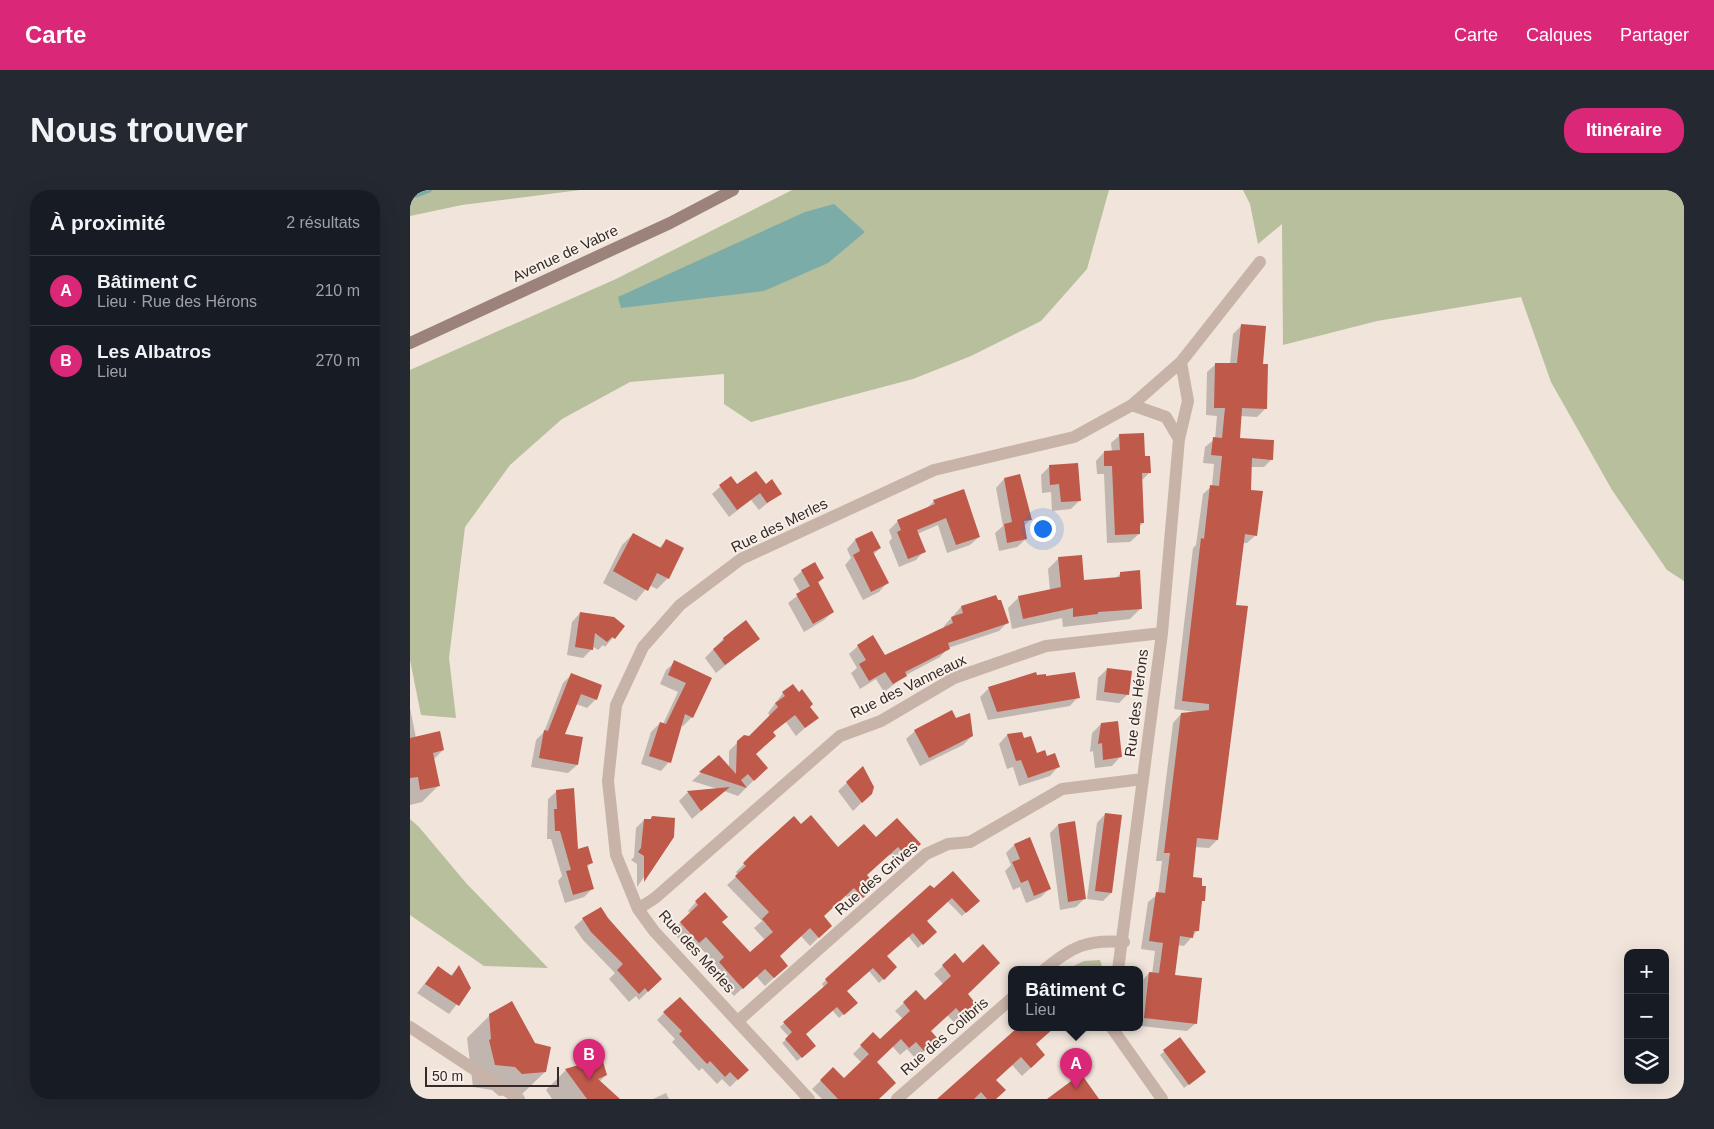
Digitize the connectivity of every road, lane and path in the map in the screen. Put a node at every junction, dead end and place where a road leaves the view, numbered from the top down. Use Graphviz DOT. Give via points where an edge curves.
graph roads {
  1 [pos="733,190"];
  2 [pos="1260,262"];
  3 [pos="410,343"];
  4 [pos="1181,362"];
  5 [pos="1132,405"];
  6 [pos="1179,439"];
  7 [pos="1162,633"];
  8 [pos="1143,779"];
  9 [pos="638,909"];
  10 [pos="1124,942"];
  11 [pos="1049,966"];
  12 [pos="1119,966"];
  13 [pos="1008,1002"];
  14 [pos="738,1020"];
  15 [pos="410,1027"];
  16 [pos="1114,1031"];
  17 [pos="519,1099"];
  18 [pos="809,1099"];
  19 [pos="897,1099"];
  20 [pos="1162,1099"];
  1 -- 3 [label="main road, Avenue de Vabre" via="670,223"];
  2 -- 4 [label="street"];
  4 -- 5 [label="street"];
  4 -- 6 [label="street, Rue des Hérons" via="1188,401"];
  5 -- 6 [label="street" via="1166,417"];
  5 -- 9 [label="street, Rue des Merles" via="1074,437 934,470 741,559 680,605 643,647 616,706 608,781 615,846"];
  6 -- 7 [label="street, Rue des Hérons"];
  7 -- 8 [label="street, Rue des Hérons"];
  7 -- 9 [label="street, Rue des Vanneaux" via="1046,646 954,678 881,720 840,736 655,898"];
  8 -- 10 [label="street, Rue des Hérons"];
  8 -- 14 [label="street, Rue des Grives" via="1062,789 970,842 948,844 926,854"];
  9 -- 14 [label="street, Rue des Merles" via="654,931"];
  10 -- 11 [label="street" via="1093,942 1066,951"];
  10 -- 12 [label="street, Rue des Hérons"];
  13 -- 19 [label="street, Rue des Colibris"];
  14 -- 18 [label="street, Rue des Merles"];
  15 -- 17 [label="street"];
  16 -- 20 [label="street"];
}
